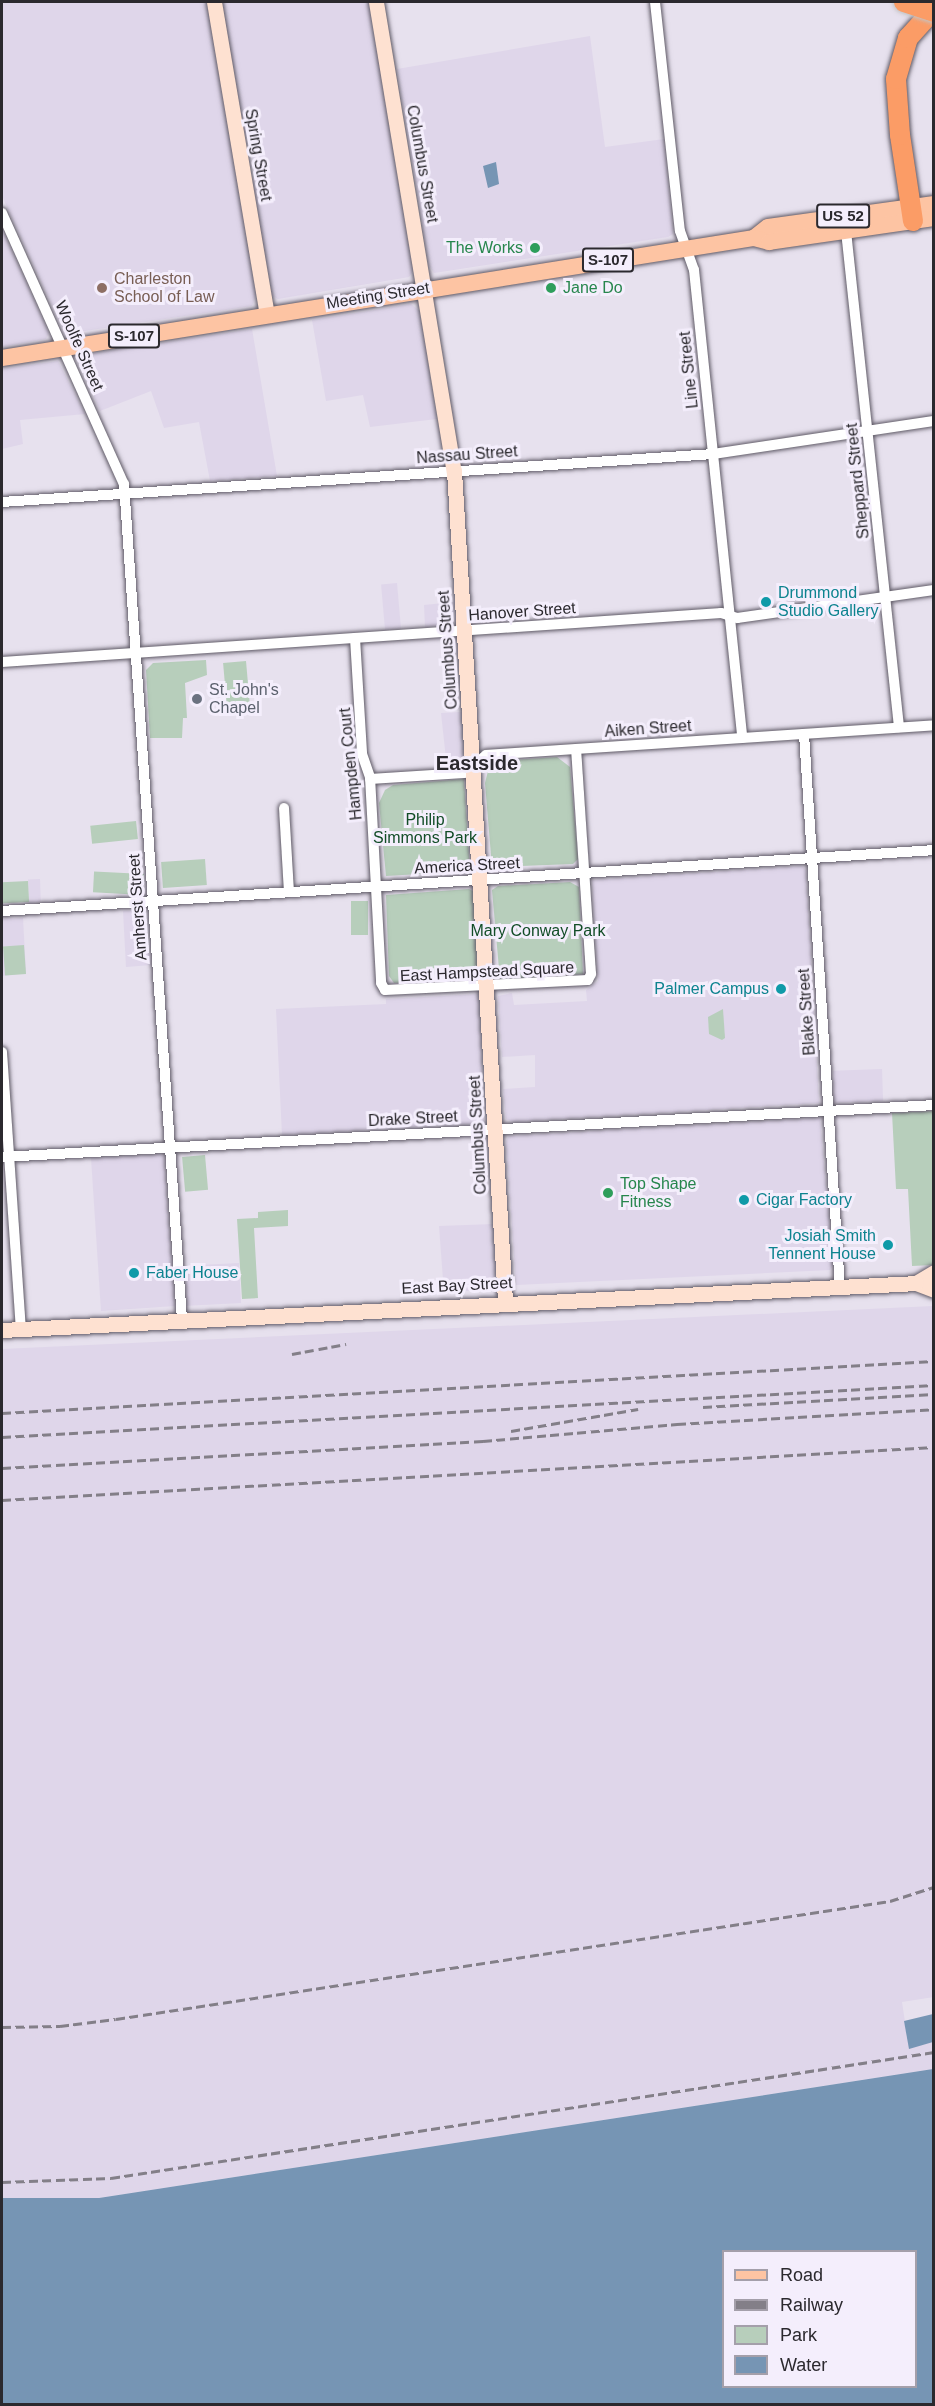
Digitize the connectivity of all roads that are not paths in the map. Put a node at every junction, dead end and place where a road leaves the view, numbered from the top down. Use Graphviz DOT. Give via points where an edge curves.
graph roads {
  1 [pos="214,2"];
  2 [pos="376,2"];
  3 [pos="655,2"];
  4 [pos="904,2"];
  5 [pos="933,10"];
  6 [pos="933,204"];
  7 [pos="2,213"];
  8 [pos="913,214"];
  9 [pos="933,218"];
  10 [pos="846,231"];
  11 [pos="755,237"];
  12 [pos="686,248"];
  13 [pos="424,288"];
  14 [pos="267,314"];
  15 [pos="63,347"];
  16 [pos="2,358"];
  17 [pos="933,421"];
  18 [pos="868,430"];
  19 [pos="713,454"];
  20 [pos="454,471"];
  21 [pos="124,492"];
  22 [pos="2,502"];
  23 [pos="933,590"];
  24 [pos="886,597"];
  25 [pos="730,615"];
  26 [pos="465,631"];
  27 [pos="355,639"];
  28 [pos="135,654"];
  29 [pos="2,662"];
  30 [pos="933,725"];
  31 [pos="899,727"];
  32 [pos="804,734"];
  33 [pos="742,738"];
  34 [pos="576,749"];
  35 [pos="474,765"];
  36 [pos="370,779"];
  37 [pos="284,808"];
  38 [pos="933,850"];
  39 [pos="812,860"];
  40 [pos="585,874"];
  41 [pos="481,880"];
  42 [pos="376,886"];
  43 [pos="289,892"];
  44 [pos="153,901"];
  45 [pos="2,911"];
  46 [pos="487,987"];
  47 [pos="2,1052"];
  48 [pos="933,1105"];
  49 [pos="829,1110"];
  50 [pos="497,1130"];
  51 [pos="170,1148"];
  52 [pos="5,1157"];
  53 [pos="933,1272"];
  54 [pos="916,1283"];
  55 [pos="840,1287"];
  56 [pos="933,1290"];
  57 [pos="505,1301"];
  58 [pos="182,1319"];
  59 [pos="21,1328"];
  60 [pos="2,1330"];
  1 -- 14 [label="street, Spring Street"];
  2 -- 13 [label="street, Columbus Street"];
  3 -- 12 [label="street, Line Street" via="680,231"];
  4 -- 5 [label="highway, bridge"];
  5 -- 8 [label="highway" via="908,38 896,79 900,135"];
  6 -- 8 [label="main road, Meeting Street / US 52"];
  7 -- 15 [label="street, Woolfe Street"];
  8 -- 9 [label="main road, Meeting Street / US 52"];
  8 -- 10 [label="main road, Meeting Street / US 52"];
  8 -- 11 [label="main road, Meeting Street / US 52" via="768,227"];
  10 -- 11 [label="main road, Meeting Street / US 52" via="769,242"];
  10 -- 18 [label="street, Sheppard Street"];
  11 -- 12 [label="main road, Meeting Street / US 52"];
  12 -- 13 [label="main road, Meeting Street / S-107"];
  12 -- 19 [label="street, Line Street" via="694,270"];
  13 -- 14 [label="main road, Meeting Street / S-107"];
  13 -- 20 [label="street, Columbus Street"];
  14 -- 15 [label="main road, Meeting Street / S-107"];
  15 -- 16 [label="main road, Meeting Street / S-107"];
  15 -- 21 [label="street, Woolfe Street" via="124,484"];
  17 -- 18 [label="street, Nassau Street"];
  18 -- 19 [label="street, Nassau Street"];
  18 -- 24 [label="street, Sheppard Street"];
  19 -- 20 [label="street, Nassau Street"];
  19 -- 25 [label="street, Line Street"];
  20 -- 21 [label="street, Nassau Street"];
  20 -- 26 [label="street, Columbus Street"];
  21 -- 22 [label="street, Nassau Street"];
  21 -- 28 [label="street, Amherst Street"];
  23 -- 24 [label="street, Hanover Street"];
  24 -- 25 [label="street, Hanover Street" via="737,618"];
  24 -- 31 [label="street, Sheppard Street"];
  25 -- 26 [label="street, Hanover Street"];
  25 -- 33 [label="street, Line Street"];
  26 -- 27 [label="street, Hanover Street"];
  26 -- 35 [label="street, Columbus Street"];
  27 -- 28 [label="street, Hanover Street"];
  27 -- 36 [label="street, Hampden Court" via="362,754"];
  28 -- 29 [label="street, Hanover Street"];
  28 -- 44 [label="street, Amherst Street"];
  30 -- 31 [label="street, Aiken Street"];
  31 -- 32 [label="street, Aiken Street"];
  32 -- 33 [label="street, Aiken Street"];
  32 -- 39 [label="street, Blake Street"];
  33 -- 34 [label="street, Aiken Street"];
  34 -- 35 [label="street, Aiken Street" via="486,756"];
  34 -- 40 [label="street"];
  35 -- 36 [label="street, Aiken Street" via="464,773"];
  35 -- 41 [label="street, Columbus Street"];
  36 -- 42 [label="street, Hampden Court"];
  37 -- 43 [label="street"];
  38 -- 39 [label="street, America Street"];
  39 -- 40 [label="street, America Street"];
  39 -- 49 [label="street, Blake Street"];
  40 -- 41 [label="street, America Street"];
  40 -- 46 [label="street, East Hampstead Square" via="588,980"];
  41 -- 42 [label="street, America Street"];
  41 -- 46 [label="street, Columbus Street"];
  42 -- 43 [label="street, America Street"];
  42 -- 46 [label="street, East Hampstead Square" via="381,983 385,990"];
  43 -- 44 [label="street, America Street"];
  44 -- 45 [label="street, America Street"];
  44 -- 51 [label="street, Amherst Street"];
  46 -- 50 [label="street, Columbus Street"];
  47 -- 52 [label="street"];
  48 -- 49 [label="street, Drake Street"];
  49 -- 50 [label="street, Drake Street"];
  49 -- 55 [label="street, Blake Street"];
  50 -- 51 [label="street, Drake Street"];
  50 -- 57 [label="street, Columbus Street"];
  51 -- 52 [label="street, Drake Street"];
  51 -- 58 [label="street, Amherst Street"];
  52 -- 59 [label="street"];
  53 -- 54 [label="street"];
  54 -- 55 [label="street, East Bay Street"];
  54 -- 56 [label="street"];
  55 -- 57 [label="street, East Bay Street"];
  57 -- 58 [label="street, East Bay Street"];
  58 -- 59 [label="street, East Bay Street"];
  59 -- 60 [label="street, East Bay Street"];
}
